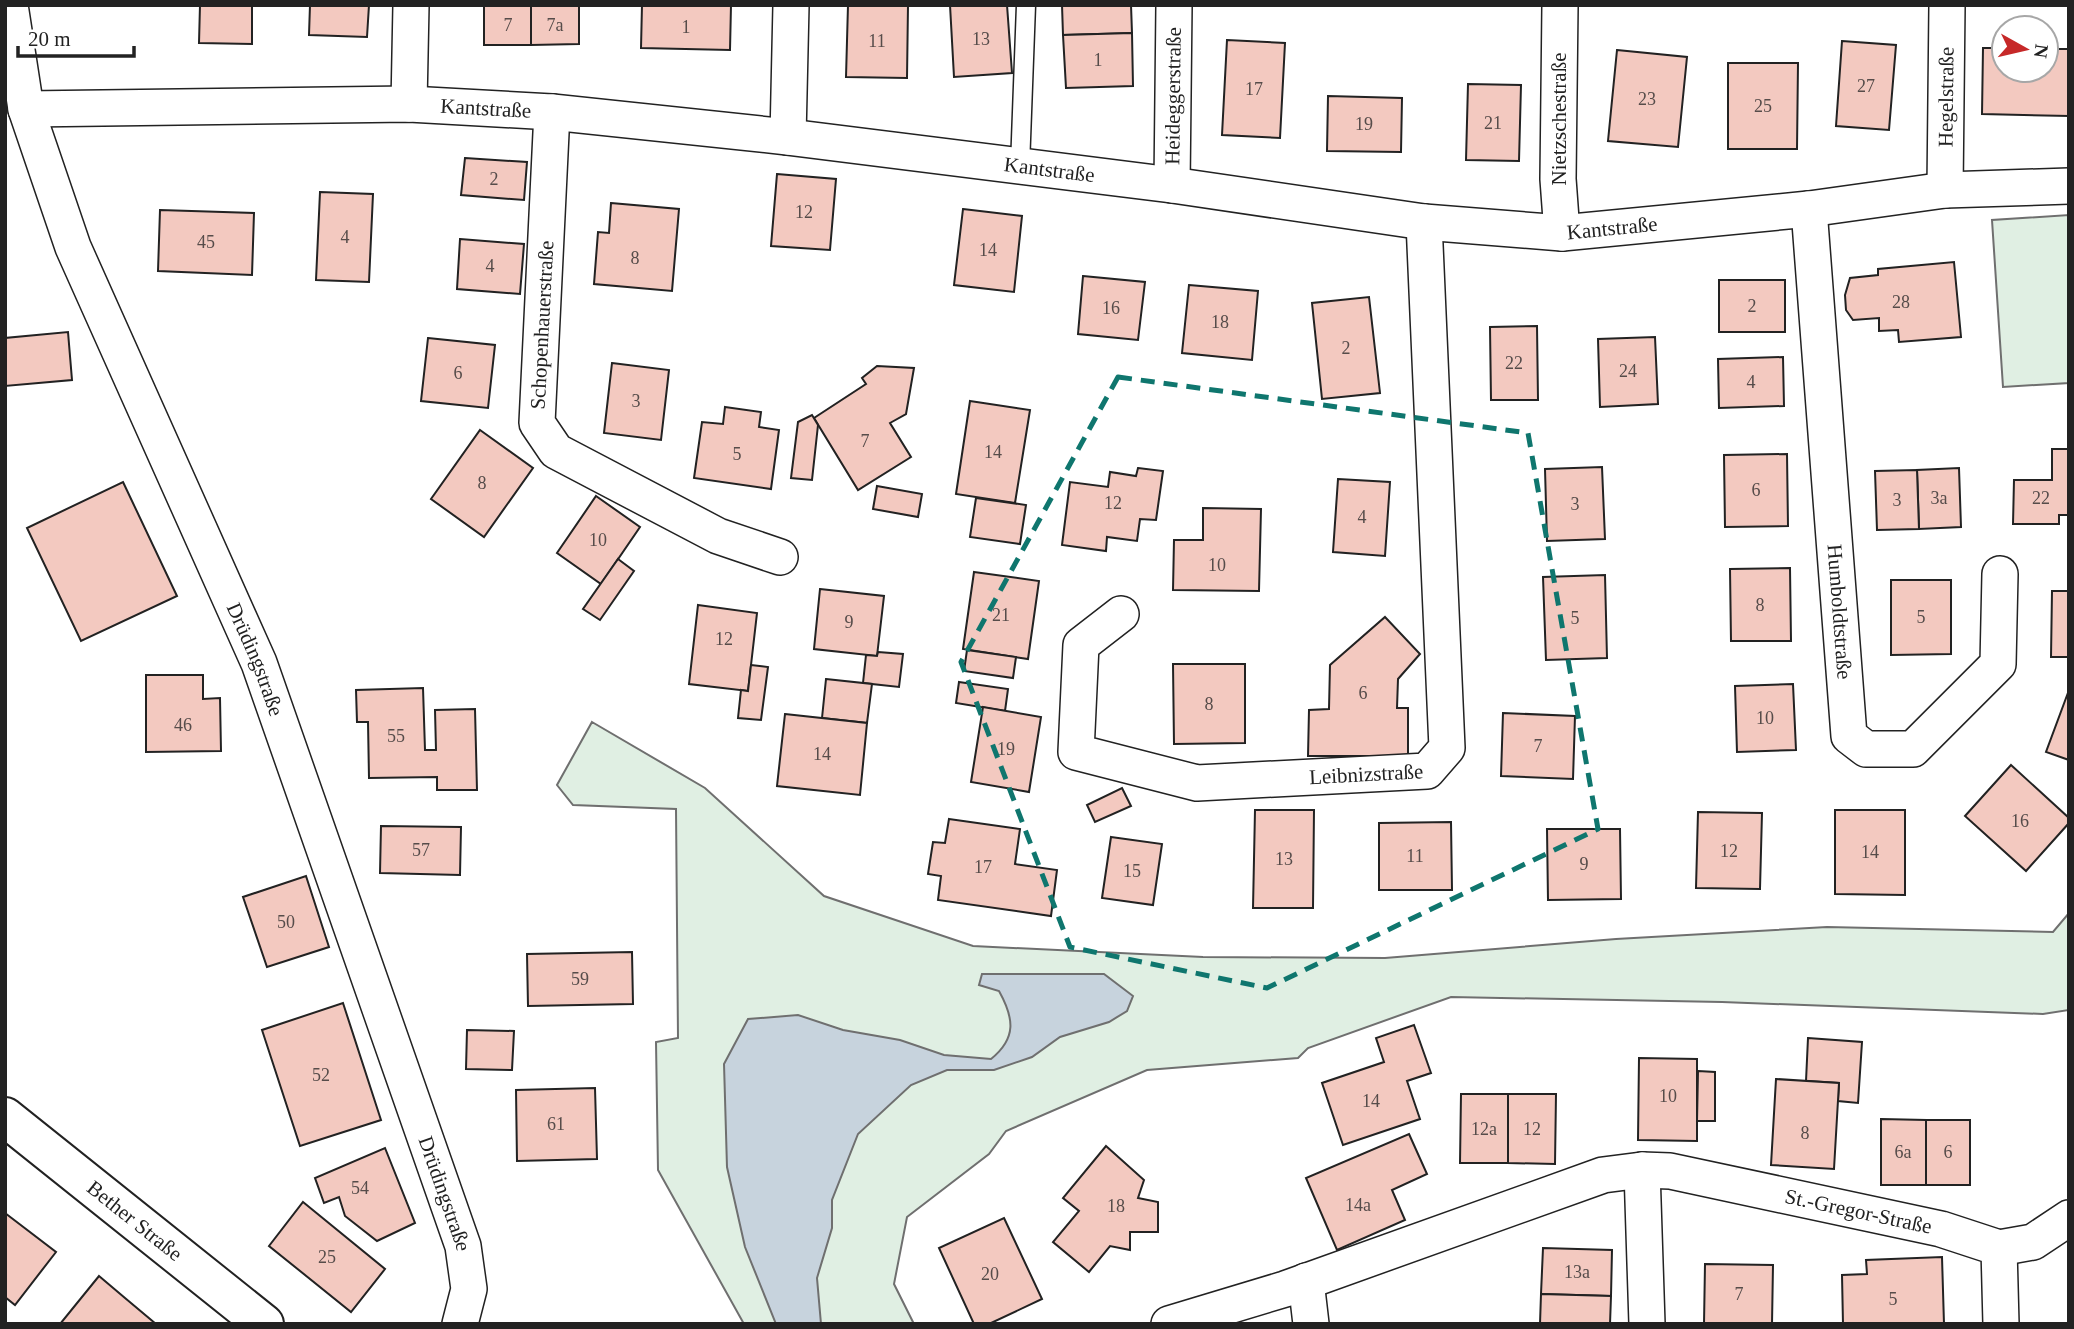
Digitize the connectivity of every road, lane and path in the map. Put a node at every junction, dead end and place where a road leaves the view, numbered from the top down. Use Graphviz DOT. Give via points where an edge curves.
graph roads {
  1 [pos="10,5"];
  2 [pos="411,5"];
  3 [pos="791,5"];
  4 [pos="1026,5"];
  5 [pos="1174,5"];
  6 [pos="1560,5"];
  7 [pos="1947,5"];
  8 [pos="410,104"];
  9 [pos="26,108"];
  10 [pos="552,112"];
  11 [pos="788,136"];
  12 [pos="1020,166"];
  13 [pos="1171,185"];
  14 [pos="2069,186"];
  15 [pos="1945,190"];
  16 [pos="1809,209"];
  17 [pos="1424,222"];
  18 [pos="1562,233"];
  19 [pos="780,557"];
  20 [pos="2000,573"];
  21 [pos="1121,614"];
  22 [pos="5,1117"];
  23 [pos="1642,1170"];
  24 [pos="2069,1218"];
  25 [pos="1998,1248"];
  26 [pos="1306,1281"];
  27 [pos="264,1324"];
  28 [pos="460,1324"];
  29 [pos="1169,1324"];
  30 [pos="1311,1324"];
  31 [pos="1647,1324"];
  32 [pos="2001,1324"];
  1 -- 9 [label="street, Drüdingstraße"];
  2 -- 8 [label="street"];
  3 -- 11 [label="street"];
  4 -- 12 [label="lane"];
  5 -- 13 [label="street, Heideggerstraße"];
  6 -- 18 [label="street, Nietzschestraße" via="1558,179"];
  7 -- 15 [label="street, Hegelstraße"];
  8 -- 9 [label="street, Kantstraße"];
  8 -- 10 [label="street, Kantstraße"];
  9 -- 28 [label="street, Drüdingstraße" via="73,247 258,663 463,1246 469,1289"];
  10 -- 11 [label="street, Kantstraße"];
  10 -- 19 [label="street, Schopenhauerstraße" via="537,423 556,451 718,536"];
  11 -- 12 [label="street, Kantstraße"];
  12 -- 13 [label="street, Kantstraße"];
  13 -- 17 [label="street, Kantstraße"];
  14 -- 15 [label="street, Kantstraße"];
  15 -- 16 [label="street, Kantstraße"];
  16 -- 18 [label="street, Kantstraße"];
  16 -- 20 [label="street, Humboldtstraße" via="1849,736 1866,749 1913,749 1998,664"];
  17 -- 18 [label="street, Kantstraße"];
  17 -- 21 [label="street, Leibnizstraße" via="1447,748 1427,771 1196,783 1076,752 1081,645"];
  22 -- 27 [label="street, Bether Straße"];
  23 -- 25 [label="street, St.-Gregor-Straße" via="1670,1171 1941,1229"];
  23 -- 26 [label="street, St.-Gregor-Straße" via="1603,1175"];
  23 -- 31 [label="street"];
  24 -- 25 [label="street" via="2033,1242"];
  25 -- 32 [label="street"];
  26 -- 29 [label="street, St.-Gregor-Straße"];
  26 -- 30 [label="street"];
}
